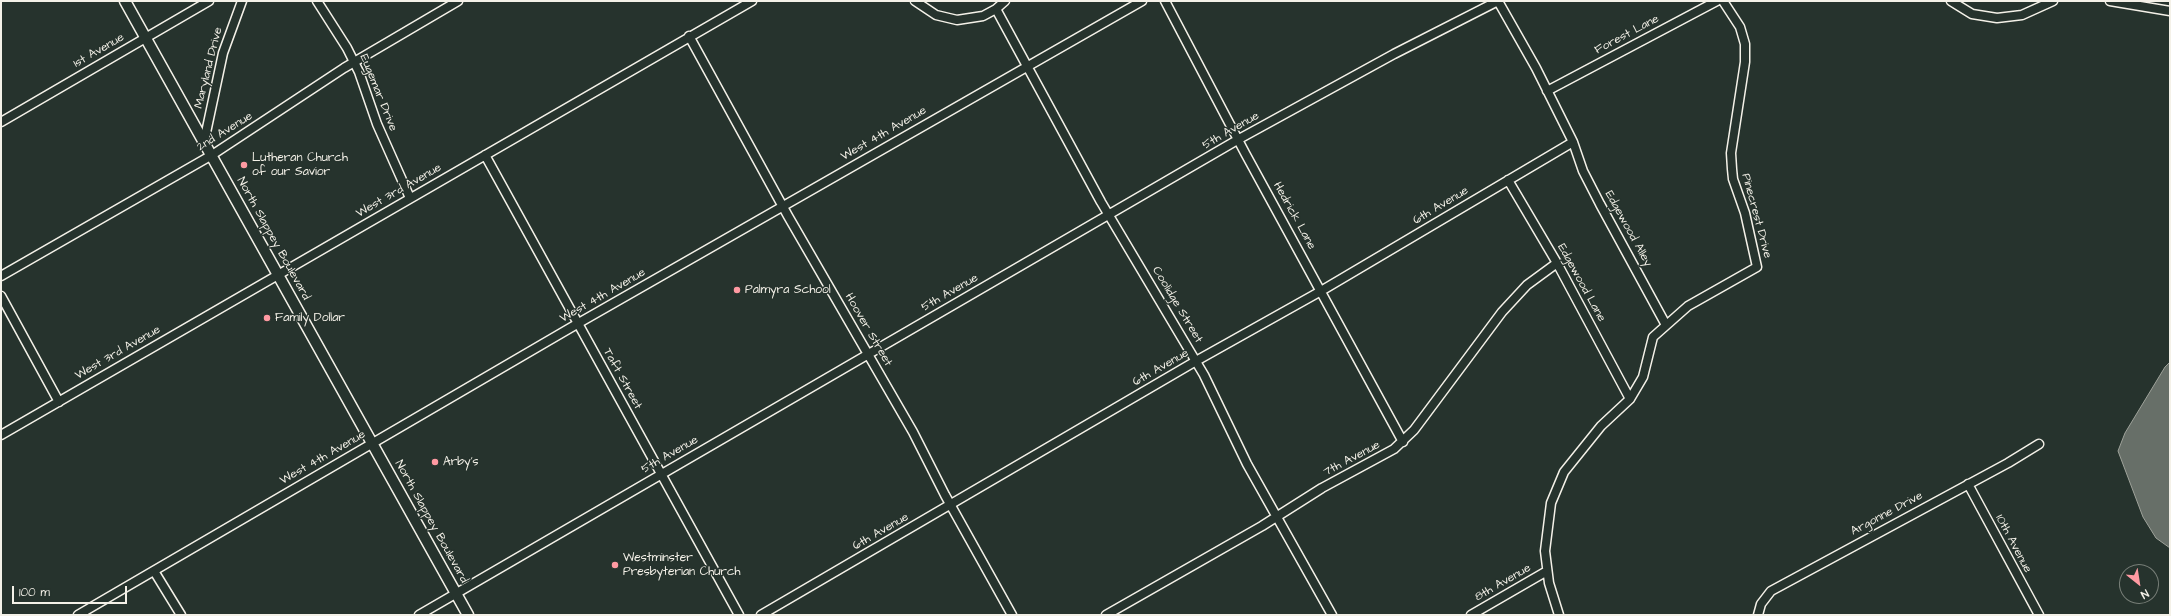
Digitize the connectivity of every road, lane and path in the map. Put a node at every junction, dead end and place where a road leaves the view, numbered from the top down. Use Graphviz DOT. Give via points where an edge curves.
graph roads {
  1 [pos="125,1"];
  2 [pos="209,1"];
  3 [pos="242,1"];
  4 [pos="317,1"];
  5 [pos="458,1"];
  6 [pos="752,1"];
  7 [pos="915,1"];
  8 [pos="1005,1"];
  9 [pos="1142,1"];
  10 [pos="1165,1"];
  11 [pos="1498,1"];
  12 [pos="1717,1"];
  13 [pos="1723,1"];
  14 [pos="1951,1"];
  15 [pos="2053,1"];
  16 [pos="2110,1"];
  17 [pos="996,9"];
  18 [pos="2170,11"];
  19 [pos="689,36"];
  20 [pos="146,38"];
  21 [pos="354,62"];
  22 [pos="1027,66"];
  23 [pos="1547,91"];
  24 [pos="1,122"];
  25 [pos="1239,139"];
  26 [pos="204,142"];
  27 [pos="1572,142"];
  28 [pos="212,155"];
  29 [pos="485,155"];
  30 [pos="1508,180"];
  31 [pos="410,198"];
  32 [pos="783,208"];
  33 [pos="1109,215"];
  34 [pos="1557,263"];
  35 [pos="278,274"];
  36 [pos="1,276"];
  37 [pos="1321,291"];
  38 [pos="1,296"];
  39 [pos="577,324"];
  40 [pos="1666,325"];
  41 [pos="868,355"];
  42 [pos="1196,361"];
  43 [pos="1630,399"];
  44 [pos="58,402"];
  45 [pos="1,435"];
  46 [pos="1403,442"];
  47 [pos="372,444"];
  48 [pos="2039,444"];
  49 [pos="661,474"];
  50 [pos="1968,484"];
  51 [pos="951,505"];
  52 [pos="1278,516"];
  53 [pos="154,571"];
  54 [pos="1547,571"];
  55 [pos="456,593"];
  56 [pos="78,615"];
  57 [pos="181,615"];
  58 [pos="419,615"];
  59 [pos="468,615"];
  60 [pos="738,615"];
  61 [pos="761,615"];
  62 [pos="1012,615"];
  63 [pos="1106,615"];
  64 [pos="1332,615"];
  65 [pos="1471,615"];
  66 [pos="1559,615"];
  67 [pos="1758,615"];
  68 [pos="2039,615"];
  1 -- 20 [label="main road, North Slappey Boulevard"];
  2 -- 20 [label="street, 1st Avenue"];
  3 -- 26 [label="street, Maryland Drive" via="224,53"];
  4 -- 21 [label="street, Eugemar Drive"];
  5 -- 21 [label="street, 2nd Avenue"];
  6 -- 19 [label="street, West 3rd Avenue"];
  7 -- 17 [label="street" via="936,15 957,20 983,16"];
  8 -- 17 [label="street"];
  9 -- 22 [label="street, West 4th Avenue"];
  10 -- 25 [label="street, Hedrick Lane"];
  11 -- 23 [label="street"];
  11 -- 25 [label="street, 5th Avenue" via="1394,54"];
  12 -- 23 [label="street, Forest Lane"];
  13 -- 40 [label="street, Pinecrest Drive" via="1740,27 1745,44 1745,62 1731,153 1733,179 1745,213 1757,267 1688,306"];
  14 -- 15 [label="street" via="1972,14 1997,18 2022,15"];
  16 -- 18 [label="street"];
  17 -- 22 [label="street, Coolidge Street"];
  19 -- 29 [label="street, West 3rd Avenue"];
  19 -- 32 [label="street, Hoover Street"];
  20 -- 24 [label="street, 1st Avenue"];
  20 -- 26 [label="main road, North Slappey Boulevard"];
  21 -- 28 [label="street, 2nd Avenue"];
  21 -- 31 [label="street, Eugemar Drive" via="377,124"];
  22 -- 32 [label="street, West 4th Avenue"];
  22 -- 33 [label="street, Coolidge Street"];
  23 -- 27 [label="street"];
  25 -- 33 [label="street, 5th Avenue"];
  25 -- 37 [label="street, Hedrick Lane"];
  26 -- 28 [label="main road, North Slappey Boulevard"];
  27 -- 30 [label="street, 6th Avenue"];
  27 -- 40 [label="street, Edgewood Alley" via="1583,171"];
  28 -- 35 [label="main road, North Slappey Boulevard"];
  28 -- 36 [label="street, 2nd Avenue"];
  29 -- 31 [label="street, West 3rd Avenue"];
  29 -- 39 [label="street, Taft Street"];
  30 -- 34 [label="street, Edgewood Lane"];
  30 -- 37 [label="street, 6th Avenue"];
  31 -- 35 [label="street, West 3rd Avenue"];
  32 -- 39 [label="street, West 4th Avenue"];
  32 -- 41 [label="street, Hoover Street"];
  33 -- 41 [label="street, 5th Avenue"];
  33 -- 42 [label="street, Coolidge Street"];
  34 -- 43 [label="street, Edgewood Lane"];
  34 -- 46 [label="street, 7th Avenue" via="1526,284"];
  35 -- 44 [label="street, West 3rd Avenue"];
  35 -- 47 [label="main road, North Slappey Boulevard"];
  37 -- 42 [label="street, 6th Avenue"];
  37 -- 46 [label="street, Hedrick Lane"];
  38 -- 44 [label="street"];
  39 -- 47 [label="street, West 4th Avenue"];
  39 -- 49 [label="street, Taft Street"];
  40 -- 43 [label="street, Pinecrest Drive" via="1653,337 1643,377"];
  41 -- 49 [label="street, 5th Avenue"];
  41 -- 51 [label="street, Hoover Street" via="913,432"];
  42 -- 51 [label="street, 6th Avenue"];
  42 -- 52 [label="street, Coolidge Street" via="1247,464"];
  43 -- 54 [label="street, Pinecrest Drive" via="1601,426 1564,472 1548,519 1545,552"];
  44 -- 45 [label="street, West 3rd Avenue"];
  46 -- 52 [label="street, 7th Avenue" via="1385,455 1322,488"];
  47 -- 53 [label="street, West 4th Avenue"];
  47 -- 55 [label="main road, North Slappey Boulevard"];
  48 -- 50 [label="street, Argonne Drive"];
  49 -- 55 [label="street, 5th Avenue"];
  49 -- 60 [label="street, Taft Street"];
  50 -- 67 [label="street, Argonne Drive" via="1771,591 1761,604"];
  50 -- 68 [label="street, 10th Avenue"];
  51 -- 61 [label="street, 6th Avenue"];
  51 -- 62 [label="street, Hoover Street"];
  52 -- 63 [label="street, 7th Avenue"];
  52 -- 64 [label="street, Coolidge Street"];
  53 -- 56 [label="street, West 4th Avenue"];
  53 -- 57 [label="street"];
  54 -- 65 [label="street, 8th Avenue"];
  54 -- 66 [label="street, Pinecrest Drive"];
  55 -- 58 [label="street, 5th Avenue"];
  55 -- 59 [label="main road, North Slappey Boulevard"];
}
